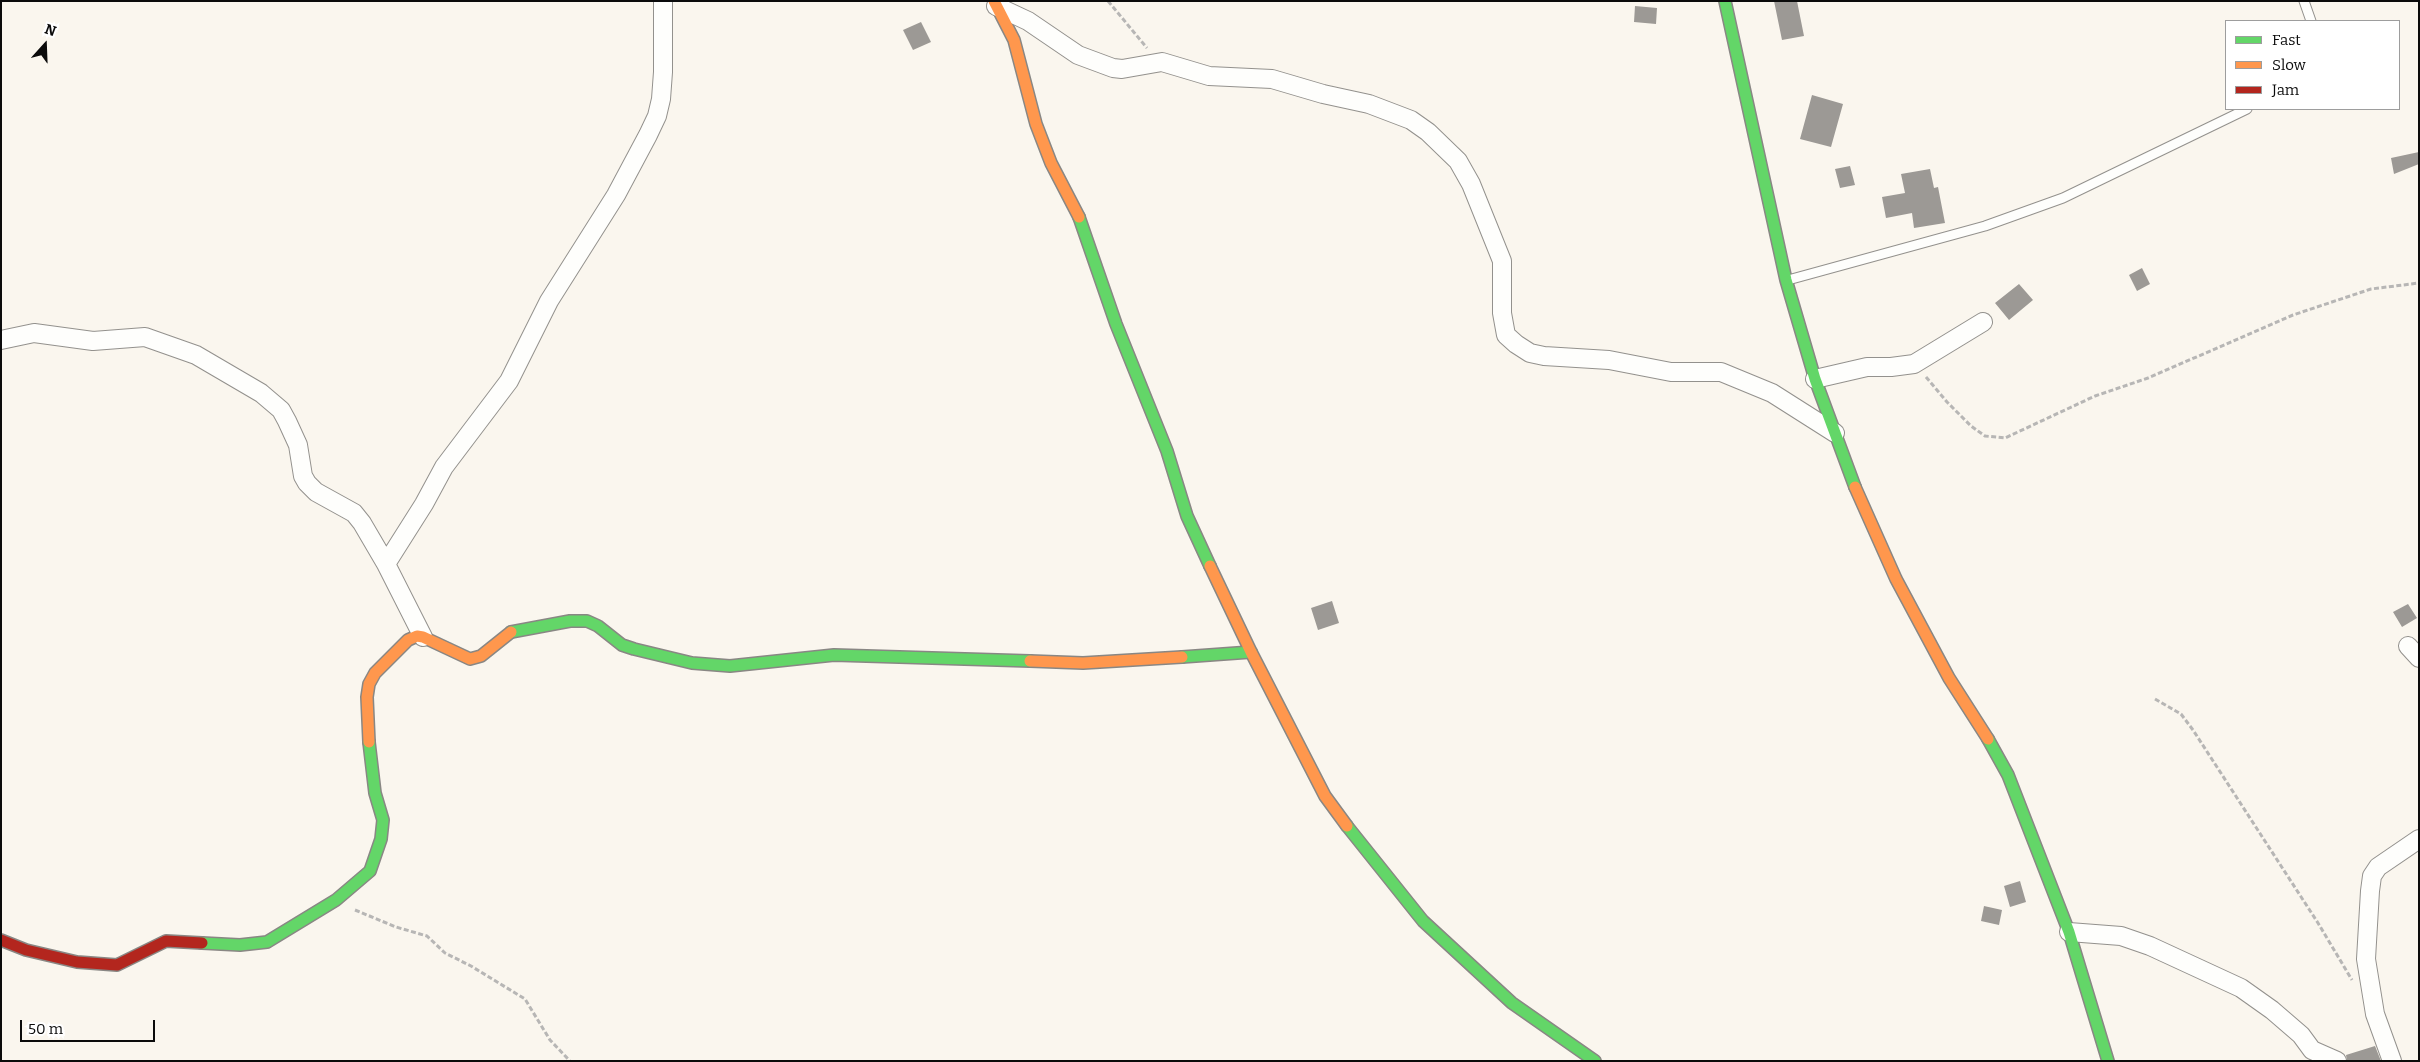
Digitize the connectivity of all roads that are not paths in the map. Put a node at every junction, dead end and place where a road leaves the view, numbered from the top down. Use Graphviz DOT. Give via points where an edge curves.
graph roads {
  1 [pos="663,1"];
  2 [pos="1726,1"];
  3 [pos="2304,1"];
  4 [pos="995,3"];
  5 [pos="2310,20"];
  6 [pos="2246,110"];
  7 [pos="1786,280"];
  8 [pos="1983,322"];
  9 [pos="1,340"];
  10 [pos="1815,379"];
  11 [pos="1835,433"];
  12 [pos="386,564"];
  13 [pos="423,637"];
  14 [pos="1251,652"];
  15 [pos="2419,839"];
  16 [pos="2069,932"];
  17 [pos="1,940"];
  18 [pos="1595,1061"];
  19 [pos="2108,1061"];
  20 [pos="2337,1061"];
  21 [pos="2392,1061"];
  1 -- 12 [label="street" via="661,99 648,135 616,195 548,301 509,381 444,467"];
  2 -- 7 [label="street"];
  3 -- 5 [label="lane"];
  4 -- 11 [label="street" via="1078,55 1113,68 1162,62 1209,76 1272,79 1369,104 1410,120 1428,132 1458,161 1471,184 1502,261 1502,313 1506,335 1530,353 1556,358 1609,360 1671,372 1721,372 1772,393"];
  4 -- 14 [label="street" via="1014,40 1036,124 1089,243 1116,324 1167,451 1187,516"];
  6 -- 7 [label="lane" via="2063,198 1985,226"];
  7 -- 10 [label="street"];
  8 -- 10 [label="street" via="1914,364 1867,367"];
  9 -- 12 [label="street" via="34,333 94,340 145,337 204,359 260,393 281,410 298,445 307,483 316,492 354,513"];
  10 -- 11 [label="street"];
  11 -- 16 [label="street" via="1851,478 1896,579 1949,678 2008,775"];
  12 -- 13 [label="street"];
  13 -- 14 [label="street" via="470,659 481,656 519,629 587,621 622,645 634,649 692,663 730,666 834,655 1083,664"];
  13 -- 17 [label="street" via="408,640 375,673 370,684 367,697 369,745 383,820 381,838 370,871 336,900 267,942 240,945 166,941 117,965 77,962 26,950"];
  14 -- 18 [label="street" via="1336,813 1423,921 1512,1003"];
  15 -- 21 [label="street" via="2378,868 2372,876 2370,891 2366,959 2375,1014"];
  16 -- 19 [label="street"];
  16 -- 20 [label="street" via="2121,936 2241,988 2272,1010 2312,1050"];
}
